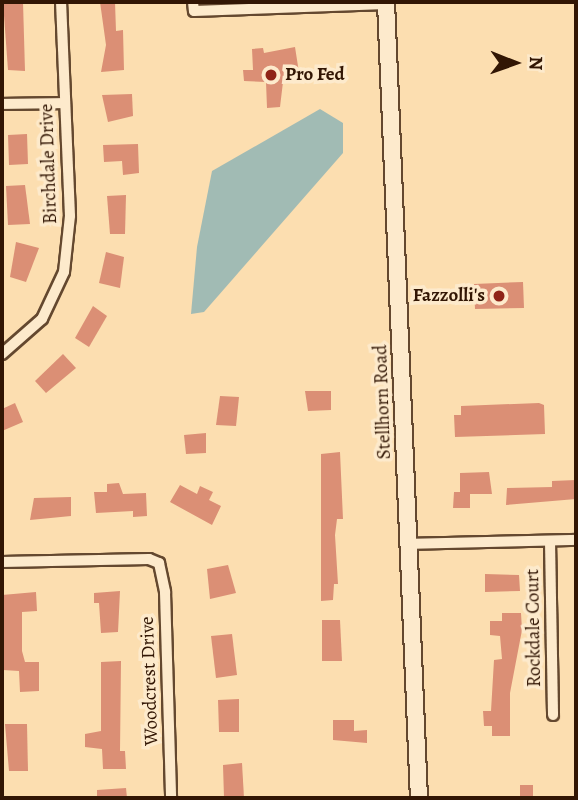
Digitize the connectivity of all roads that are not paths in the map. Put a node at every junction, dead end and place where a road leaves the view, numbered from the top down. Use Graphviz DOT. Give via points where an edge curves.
graph roads {
  1 [pos="61,2"];
  2 [pos="193,2"];
  3 [pos="386,2"];
  4 [pos="65,103"];
  5 [pos="2,104"];
  6 [pos="2,354"];
  7 [pos="576,540"];
  8 [pos="550,541"];
  9 [pos="410,544"];
  10 [pos="2,562"];
  11 [pos="553,715"];
  12 [pos="170,798"];
  13 [pos="419,798"];
  1 -- 4 [label="street, Birchdale Drive"];
  2 -- 3 [label="street" via="194,11"];
  3 -- 9 [label="main road, Stellhorn Road"];
  4 -- 5 [label="street"];
  4 -- 6 [label="street, Birchdale Drive" via="69,243 56,297 42,319"];
  7 -- 8 [label="street"];
  8 -- 9 [label="street"];
  8 -- 11 [label="street, Rockdale Court"];
  9 -- 13 [label="main road, Stellhorn Road"];
  10 -- 12 [label="street, Woodcrest Drive" via="149,559 159,563 165,592"];
}
